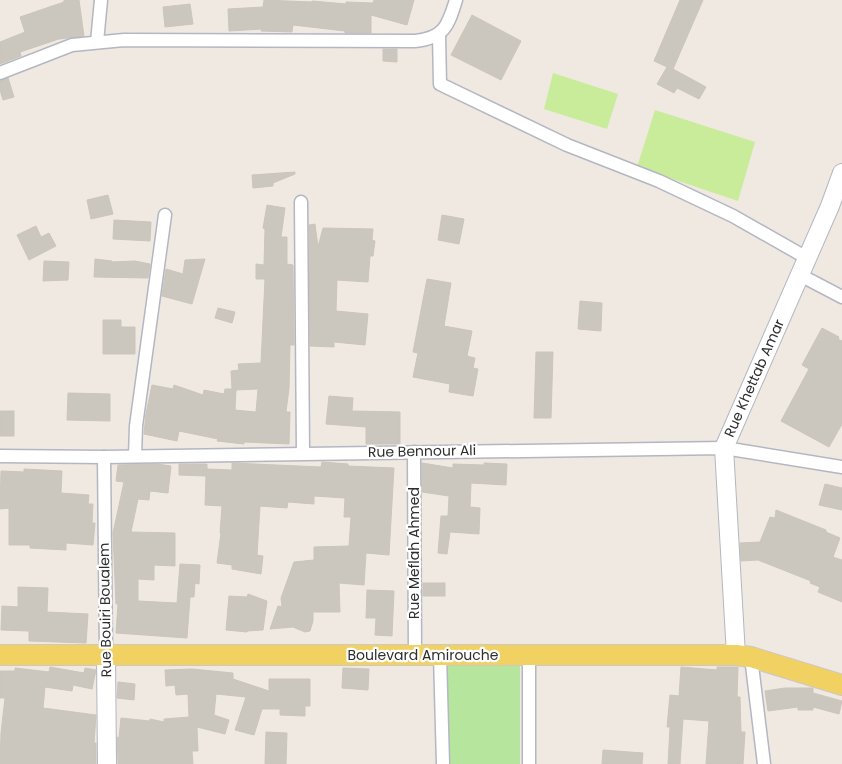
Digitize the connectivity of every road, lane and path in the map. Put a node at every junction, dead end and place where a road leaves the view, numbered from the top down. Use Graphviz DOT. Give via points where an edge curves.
graph roads {
  1 [pos="101,0"];
  2 [pos="456,0"];
  3 [pos="439,35"];
  4 [pos="97,42"];
  5 [pos="0,74"];
  6 [pos="842,173"];
  7 [pos="301,202"];
  8 [pos="165,215"];
  9 [pos="807,258"];
  10 [pos="800,275"];
  11 [pos="842,297"];
  12 [pos="724,448"];
  13 [pos="414,452"];
  14 [pos="303,453"];
  15 [pos="0,456"];
  16 [pos="135,456"];
  17 [pos="104,457"];
  18 [pos="842,467"];
  19 [pos="0,655"];
  20 [pos="414,655"];
  21 [pos="440,655"];
  22 [pos="529,655"];
  23 [pos="106,656"];
  24 [pos="744,656"];
  25 [pos="842,685"];
  26 [pos="107,764"];
  27 [pos="443,764"];
  28 [pos="529,764"];
  29 [pos="764,764"];
  1 -- 4 [label="street"];
  2 -- 3 [label="street"];
  3 -- 4 [label="street" via="415,41"];
  3 -- 9 [label="street" via="440,84 567,145 659,181 733,216"];
  4 -- 5 [label="street" via="72,45"];
  6 -- 9 [label="main road, Rue Khettab Amar"];
  7 -- 14 [label="street"];
  8 -- 16 [label="street" via="136,426"];
  9 -- 10 [label="main road, Rue Khettab Amar"];
  10 -- 11 [label="street"];
  10 -- 12 [label="main road, Rue Khettab Amar"];
  12 -- 13 [label="street, Rue Bennour Ali"];
  12 -- 18 [label="street, Rue Bennour Ali"];
  12 -- 24 [label="main road, Rue Khettab Amar"];
  13 -- 14 [label="street, Rue Bennour Ali"];
  13 -- 20 [label="street, Rue Meflah Ahmed"];
  14 -- 16 [label="street, Rue Bennour Ali"];
  15 -- 17 [label="street, Rue Bennour Ali"];
  16 -- 17 [label="street, Rue Bennour Ali"];
  17 -- 23 [label="street, Rue Bouiri Boualem"];
  19 -- 23 [label="main road, Boulevard Amirouche"];
  20 -- 21 [label="main road, Boulevard Amirouche"];
  20 -- 23 [label="main road, Boulevard Amirouche"];
  21 -- 22 [label="main road, Boulevard Amirouche"];
  21 -- 27 [label="street"];
  22 -- 24 [label="main road, Boulevard Amirouche"];
  22 -- 28 [label="street"];
  23 -- 26 [label="main road, Rue Bouiri Boualem"];
  24 -- 25 [label="main road, Boulevard Amirouche"];
  24 -- 29 [label="street"];
}
